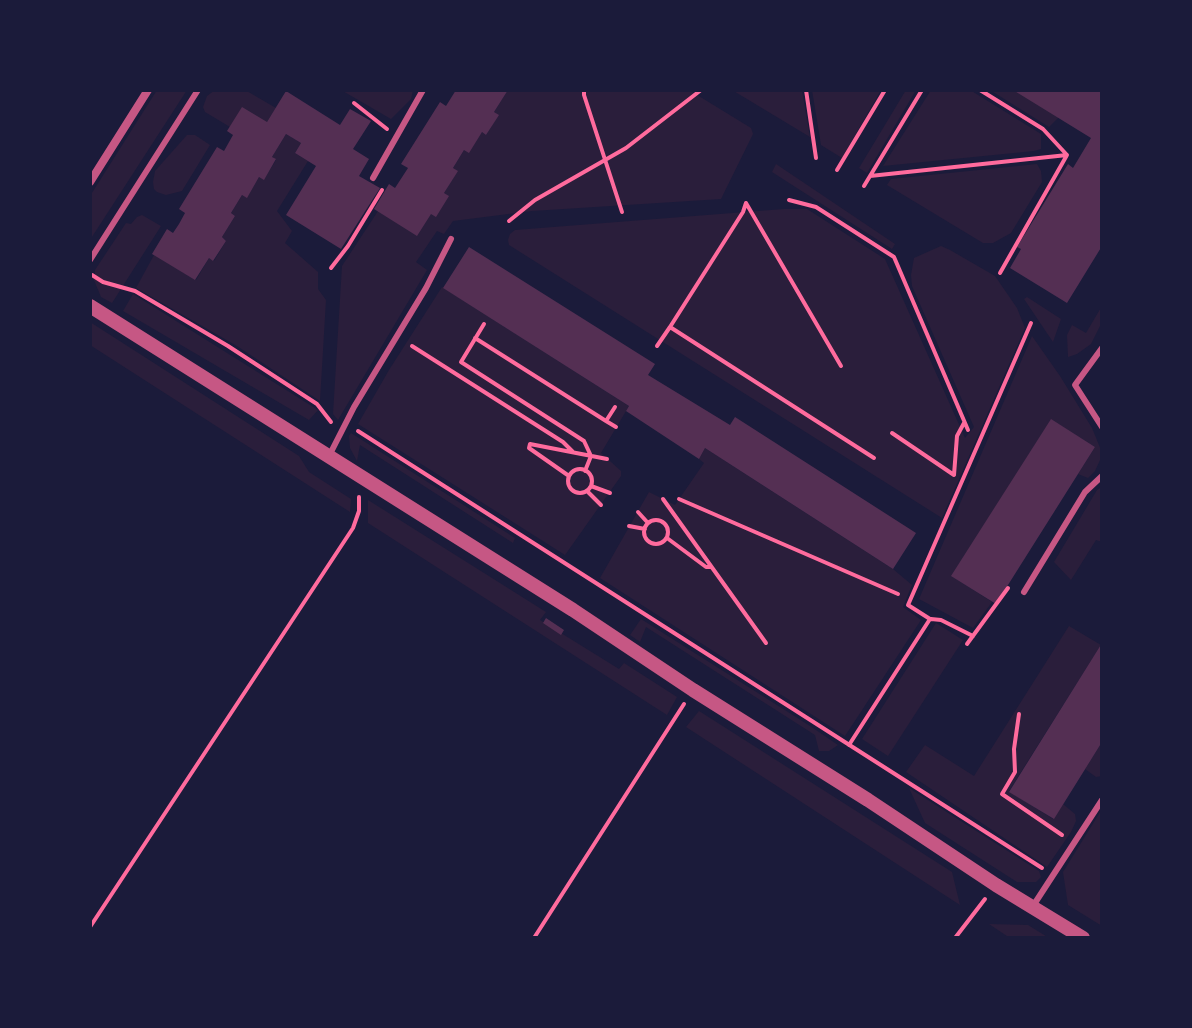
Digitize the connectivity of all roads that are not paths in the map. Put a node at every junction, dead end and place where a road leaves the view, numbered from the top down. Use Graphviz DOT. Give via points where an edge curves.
graph roads {
  1 [pos="148,90"];
  2 [pos="198,90"];
  3 [pos="423,90"];
  4 [pos="373,178"];
  5 [pos="90,182"];
  6 [pos="451,239"];
  7 [pos="90,260"];
  8 [pos="90,306"];
  9 [pos="1102,348"];
  10 [pos="1102,427"];
  11 [pos="329,456"];
  12 [pos="1102,476"];
  13 [pos="1024,592"];
  14 [pos="1102,800"];
  15 [pos="1033,906"];
  16 [pos="1083,938"];
  1 -- 5 [label="street"];
  2 -- 7 [label="lane"];
  3 -- 4 [label="lane"];
  6 -- 11 [label="lane"];
  8 -- 11 [label="street"];
  9 -- 10 [label="lane" via="1075,385"];
  11 -- 15 [label="street"];
  12 -- 13 [label="lane" via="1085,492"];
  14 -- 15 [label="lane"];
  15 -- 16 [label="street"];
}
